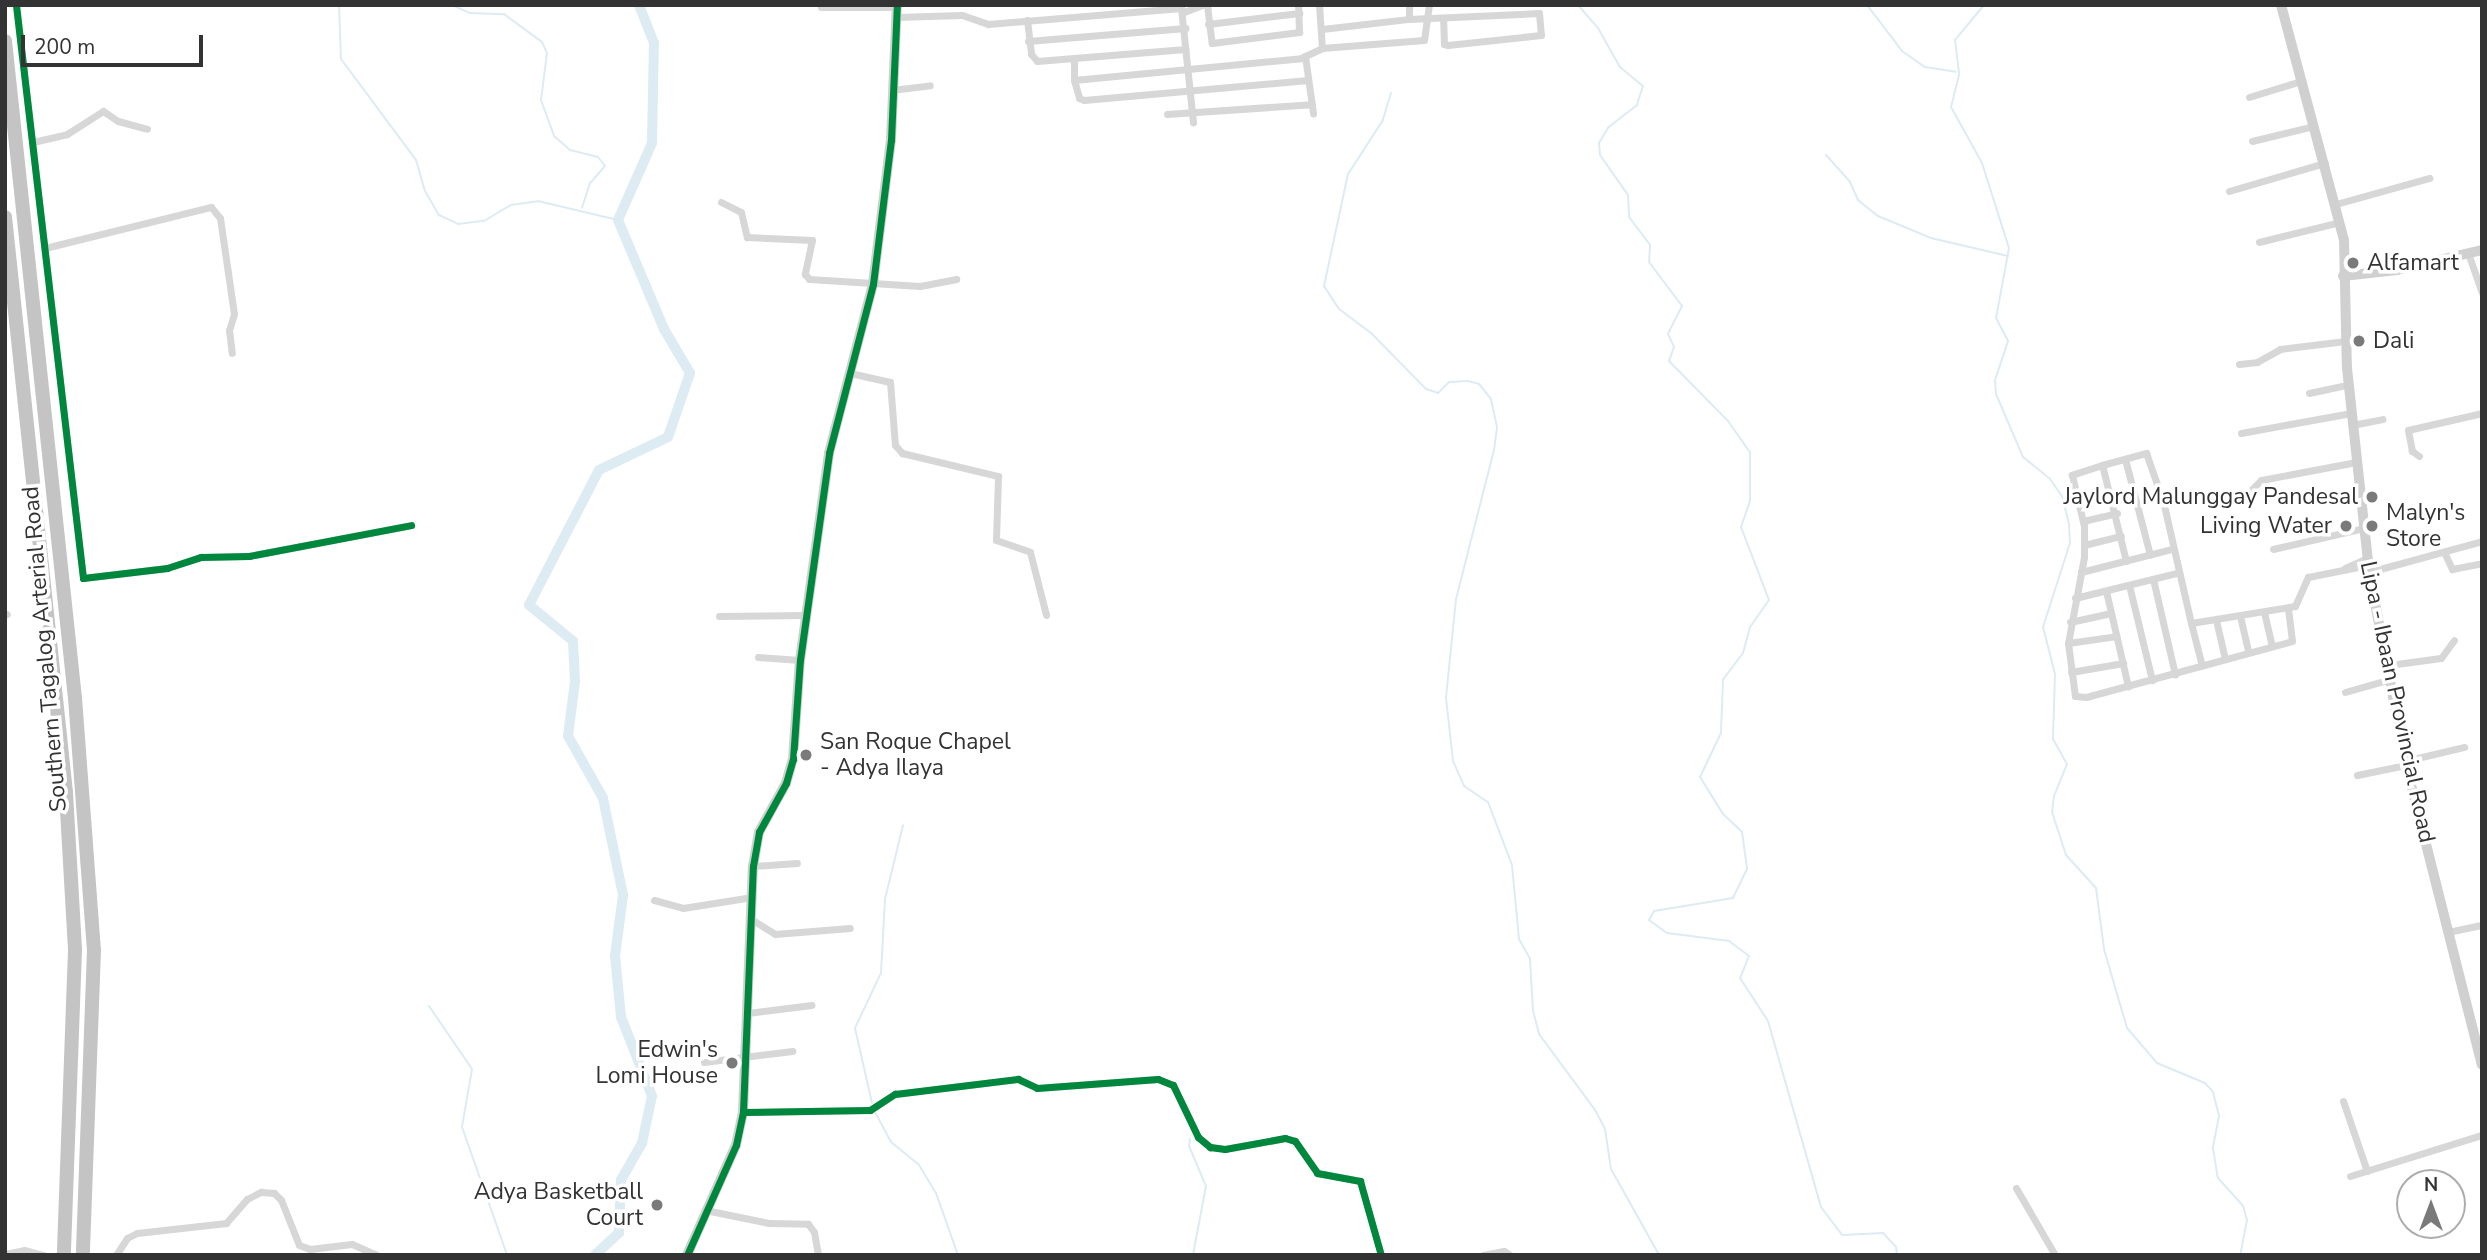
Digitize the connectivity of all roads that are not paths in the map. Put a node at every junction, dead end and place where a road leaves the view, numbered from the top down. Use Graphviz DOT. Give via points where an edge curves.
graph roads {
  1 [pos="16,5"];
  2 [pos="1202,5"];
  3 [pos="1207,5"];
  4 [pos="1319,5"];
  5 [pos="1409,5"];
  6 [pos="1429,5"];
  7 [pos="2281,5"];
  8 [pos="821,7"];
  9 [pos="1298,9"];
  10 [pos="1531,9"];
  11 [pos="897,10"];
  12 [pos="1184,12"];
  13 [pos="1428,18"];
  14 [pos="1443,18"];
  15 [pos="1409,19"];
  16 [pos="1027,20"];
  17 [pos="1208,24"];
  18 [pos="1185,28"];
  19 [pos="1322,29"];
  20 [pos="5,41"];
  21 [pos="1028,41"];
  22 [pos="1322,48"];
  23 [pos="1186,49"];
  24 [pos="1305,56"];
  25 [pos="1074,58"];
  26 [pos="1186,68"];
  27 [pos="1074,80"];
  28 [pos="1308,80"];
  29 [pos="2301,81"];
  30 [pos="930,85"];
  31 [pos="1188,89"];
  32 [pos="892,90"];
  33 [pos="2249,97"];
  34 [pos="1272,107"];
  35 [pos="1250,109"];
  36 [pos="1230,110"];
  37 [pos="1210,111"];
  38 [pos="1192,113"];
  39 [pos="1167,114"];
  40 [pos="1273,116"];
  41 [pos="1251,118"];
  42 [pos="1230,120"];
  43 [pos="1211,121"];
  44 [pos="1193,122"];
  45 [pos="2315,126"];
  46 [pos="147,129"];
  47 [pos="2252,141"];
  48 [pos="33,142"];
  49 [pos="2325,163"];
  50 [pos="2429,178"];
  51 [pos="2229,191"];
  52 [pos="721,202"];
  53 [pos="2336,204"];
  54 [pos="5,217"];
  55 [pos="2340,222"];
  56 [pos="2259,242"];
  57 [pos="45,248"];
  58 [pos="2482,250"];
  59 [pos="2468,253"];
  60 [pos="2343,276"];
  61 [pos="956,279"];
  62 [pos="873,284"];
  63 [pos="2482,292"];
  64 [pos="2346,341"];
  65 [pos="233,353"];
  66 [pos="2239,364"];
  67 [pos="850,373"];
  68 [pos="2348,385"];
  69 [pos="2309,393"];
  70 [pos="2482,413"];
  71 [pos="2352,419"];
  72 [pos="2382,419"];
  73 [pos="2241,433"];
  74 [pos="2419,456"];
  75 [pos="2125,458"];
  76 [pos="2356,462"];
  77 [pos="2102,466"];
  78 [pos="2251,490"];
  79 [pos="2110,492"];
  80 [pos="2080,500"];
  81 [pos="2117,513"];
  82 [pos="2083,521"];
  83 [pos="411,525"];
  84 [pos="2364,528"];
  85 [pos="2121,536"];
  86 [pos="2482,541"];
  87 [pos="2084,545"];
  88 [pos="2172,549"];
  89 [pos="2273,549"];
  90 [pos="2445,554"];
  91 [pos="2150,555"];
  92 [pos="2126,561"];
  93 [pos="2482,563"];
  94 [pos="2366,564"];
  95 [pos="2081,572"];
  96 [pos="2177,573"];
  97 [pos="2152,579"];
  98 [pos="2129,585"];
  99 [pos="2106,591"];
  100 [pos="2076,598"];
  101 [pos="2288,608"];
  102 [pos="2111,612"];
  103 [pos="2264,612"];
  104 [pos="806,615"];
  105 [pos="1046,615"];
  106 [pos="719,616"];
  107 [pos="2240,616"];
  108 [pos="2216,620"];
  109 [pos="2070,622"];
  110 [pos="2192,623"];
  111 [pos="2117,636"];
  112 [pos="2454,640"];
  113 [pos="2068,643"];
  114 [pos="2272,646"];
  115 [pos="2248,652"];
  116 [pos="758,656"];
  117 [pos="2225,659"];
  118 [pos="800,660"];
  119 [pos="2123,663"];
  120 [pos="2389,665"];
  121 [pos="2202,666"];
  122 [pos="2071,672"];
  123 [pos="2175,674"];
  124 [pos="2391,679"];
  125 [pos="2152,680"];
  126 [pos="2129,686"];
  127 [pos="2345,692"];
  128 [pos="2464,747"];
  129 [pos="2406,763"];
  130 [pos="2357,775"];
  131 [pos="797,863"];
  132 [pos="753,866"];
  133 [pos="752,897"];
  134 [pos="654,900"];
  135 [pos="751,919"];
  136 [pos="2482,925"];
  137 [pos="850,928"];
  138 [pos="2448,932"];
  139 [pos="811,1005"];
  140 [pos="748,1013"];
  141 [pos="792,1051"];
  142 [pos="746,1056"];
  143 [pos="704,1062"];
  144 [pos="2482,1065"];
  145 [pos="2343,1101"];
  146 [pos="743,1112"];
  147 [pos="2482,1135"];
  148 [pos="2367,1171"];
  149 [pos="2350,1176"];
  150 [pos="2016,1188"];
  151 [pos="710,1210"];
  152 [pos="5,1254"];
  153 [pos="43,1255"];
  154 [pos="64,1255"];
  155 [pos="83,1255"];
  156 [pos="116,1255"];
  157 [pos="377,1255"];
  158 [pos="687,1255"];
  159 [pos="818,1255"];
  160 [pos="1381,1255"];
  161 [pos="1483,1255"];
  162 [pos="1510,1255"];
  163 [pos="2055,1255"];
  1 -- 48 [label="street"];
  2 -- 12 [label="street"];
  3 -- 17 [label="street"];
  4 -- 19 [label="street"];
  5 -- 15 [label="street"];
  6 -- 13 [label="street"];
  7 -- 29 [label="street, Lipa - Ibaan Provincial Road"];
  8 -- 11 [label="street"];
  9 -- 17 [label="street"];
  9 -- 17 [label="street" via="1299,32 1294,34 1212,43"];
  10 -- 14 [label="street"];
  10 -- 14 [label="street" via="1541,16 1539,39 1448,45 1444,44"];
  11 -- 16 [label="street" via="962,15 988,24"];
  11 -- 32 [label="street"];
  12 -- 16 [label="street" via="1181,8"];
  12 -- 18 [label="street"];
  13 -- 14 [label="street"];
  13 -- 15 [label="street"];
  13 -- 22 [label="street" via="1424,40"];
  15 -- 19 [label="street"];
  16 -- 21 [label="street"];
  18 -- 21 [label="street"];
  18 -- 23 [label="street"];
  19 -- 22 [label="street"];
  20 -- 155 [label="highway, Southern Tagalog Arterial Road" via="75,698 94,950"];
  21 -- 25 [label="street" via="1037,61"];
  22 -- 24 [label="street"];
  23 -- 25 [label="street"];
  23 -- 26 [label="street"];
  24 -- 26 [label="street"];
  24 -- 28 [label="street"];
  25 -- 27 [label="street"];
  26 -- 27 [label="street"];
  26 -- 31 [label="street"];
  27 -- 31 [label="street" via="1079,98 1084,100"];
  28 -- 31 [label="street"];
  28 -- 34 [label="street" via="1312,108"];
  29 -- 33 [label="street"];
  29 -- 45 [label="street, Lipa - Ibaan Provincial Road"];
  30 -- 32 [label="street"];
  31 -- 38 [label="street"];
  32 -- 62 [label="street" via="891,140"];
  34 -- 35 [label="street"];
  34 -- 40 [label="street"];
  35 -- 36 [label="street"];
  35 -- 41 [label="street"];
  36 -- 37 [label="street"];
  36 -- 42 [label="street"];
  37 -- 38 [label="street"];
  37 -- 43 [label="street"];
  38 -- 39 [label="street"];
  38 -- 44 [label="street"];
  45 -- 47 [label="street"];
  45 -- 49 [label="street, Lipa - Ibaan Provincial Road"];
  46 -- 48 [label="street" via="118,121 103,111 67,134"];
  48 -- 57 [label="street"];
  49 -- 51 [label="street"];
  49 -- 53 [label="street, Lipa - Ibaan Provincial Road"];
  50 -- 53 [label="street"];
  52 -- 62 [label="street" via="741,212 747,237 812,240 805,278"];
  53 -- 55 [label="street, Lipa - Ibaan Provincial Road"];
  54 -- 154 [label="highway, Southern Tagalog Arterial Road" via="66,793 75,950"];
  55 -- 56 [label="street"];
  55 -- 60 [label="street, Lipa - Ibaan Provincial Road"];
  57 -- 65 [label="street" via="211,207 220,218"];
  57 -- 83 [label="street" via="83,578 167,568 201,558 249,556"];
  58 -- 59 [label="street"];
  59 -- 60 [label="street" via="2397,270"];
  59 -- 63 [label="street"];
  60 -- 64 [label="street, Lipa - Ibaan Provincial Road"];
  61 -- 62 [label="street" via="920,286"];
  62 -- 67 [label="street"];
  64 -- 66 [label="street" via="2280,349 2257,362"];
  64 -- 68 [label="street, Lipa - Ibaan Provincial Road"];
  67 -- 104 [label="street" via="829,453"];
  67 -- 105 [label="street" via="890,382 895,445 902,453 998,476 996,540 1030,552"];
  68 -- 69 [label="street"];
  68 -- 71 [label="street, Lipa - Ibaan Provincial Road"];
  70 -- 74 [label="street" via="2408,430 2412,451"];
  71 -- 72 [label="street"];
  71 -- 73 [label="street"];
  71 -- 76 [label="street, Lipa - Ibaan Provincial Road"];
  75 -- 77 [label="street"];
  75 -- 88 [label="street" via="2148,451"];
  75 -- 91 [label="street"];
  76 -- 78 [label="street" via="2261,480"];
  76 -- 84 [label="street, Lipa - Ibaan Provincial Road"];
  77 -- 79 [label="street"];
  77 -- 80 [label="street" via="2072,475"];
  79 -- 80 [label="street"];
  79 -- 81 [label="street"];
  80 -- 82 [label="street"];
  81 -- 82 [label="street"];
  81 -- 85 [label="street"];
  82 -- 87 [label="street"];
  84 -- 89 [label="street"];
  84 -- 94 [label="street, Lipa - Ibaan Provincial Road"];
  85 -- 87 [label="street"];
  85 -- 92 [label="street"];
  86 -- 90 [label="street"];
  87 -- 95 [label="street"];
  88 -- 91 [label="street"];
  88 -- 96 [label="street"];
  90 -- 93 [label="street" via="2452,569"];
  90 -- 94 [label="street" via="2386,568"];
  91 -- 92 [label="street"];
  92 -- 95 [label="street"];
  94 -- 101 [label="street" via="2306,578 2297,605"];
  94 -- 120 [label="street, Lipa - Ibaan Provincial Road"];
  95 -- 100 [label="street"];
  96 -- 97 [label="street"];
  96 -- 110 [label="street"];
  97 -- 98 [label="street"];
  97 -- 123 [label="street"];
  98 -- 99 [label="street"];
  98 -- 125 [label="street"];
  99 -- 100 [label="street"];
  99 -- 102 [label="street"];
  100 -- 109 [label="street"];
  101 -- 103 [label="street"];
  101 -- 114 [label="street" via="2294,641"];
  102 -- 109 [label="street"];
  102 -- 111 [label="street"];
  103 -- 107 [label="street"];
  103 -- 114 [label="street"];
  104 -- 106 [label="street"];
  104 -- 118 [label="street"];
  107 -- 108 [label="street"];
  107 -- 115 [label="street"];
  108 -- 110 [label="street"];
  108 -- 117 [label="street"];
  109 -- 113 [label="street"];
  110 -- 121 [label="street"];
  111 -- 113 [label="street"];
  111 -- 119 [label="street"];
  112 -- 120 [label="street" via="2441,658"];
  113 -- 122 [label="street"];
  114 -- 115 [label="street"];
  115 -- 117 [label="street"];
  116 -- 118 [label="street"];
  117 -- 121 [label="street"];
  118 -- 132 [label="street" via="793,759 786,783 760,832"];
  119 -- 122 [label="street"];
  119 -- 126 [label="street"];
  120 -- 124 [label="street, Lipa - Ibaan Provincial Road"];
  121 -- 123 [label="street"];
  122 -- 126 [label="street" via="2075,696"];
  123 -- 125 [label="street"];
  124 -- 127 [label="street"];
  124 -- 129 [label="street, Lipa - Ibaan Provincial Road"];
  125 -- 126 [label="street"];
  128 -- 129 [label="street"];
  129 -- 130 [label="street"];
  129 -- 138 [label="street, Lipa - Ibaan Provincial Road"];
  131 -- 132 [label="street"];
  132 -- 133 [label="street"];
  133 -- 134 [label="street" via="682,908"];
  133 -- 135 [label="street"];
  135 -- 137 [label="street" via="775,934"];
  135 -- 140 [label="street"];
  136 -- 138 [label="street"];
  138 -- 144 [label="street, Lipa - Ibaan Provincial Road"];
  139 -- 140 [label="street"];
  140 -- 142 [label="street"];
  141 -- 142 [label="street"];
  142 -- 143 [label="street"];
  142 -- 146 [label="street"];
  145 -- 148 [label="street"];
  146 -- 151 [label="street" via="736,1145"];
  146 -- 160 [label="street" via="870,1110 895,1094 1024,1079 1037,1088 1158,1079 1173,1085 1198,1137 1210,1147 1225,1149 1285,1138 1300,1146 1317,1173 1360,1181"];
  147 -- 148 [label="street"];
  148 -- 149 [label="street"];
  150 -- 163 [label="street"];
  151 -- 158 [label="street"];
  151 -- 159 [label="street" via="769,1223 808,1224"];
  152 -- 153 [label="street" via="24,1250"];
  156 -- 157 [label="street" via="127,1238 137,1233 226,1223 247,1199 261,1192 274,1193 281,1200 299,1245 310,1249 352,1244"];
  161 -- 162 [label="street" via="1504,1251"];
}
